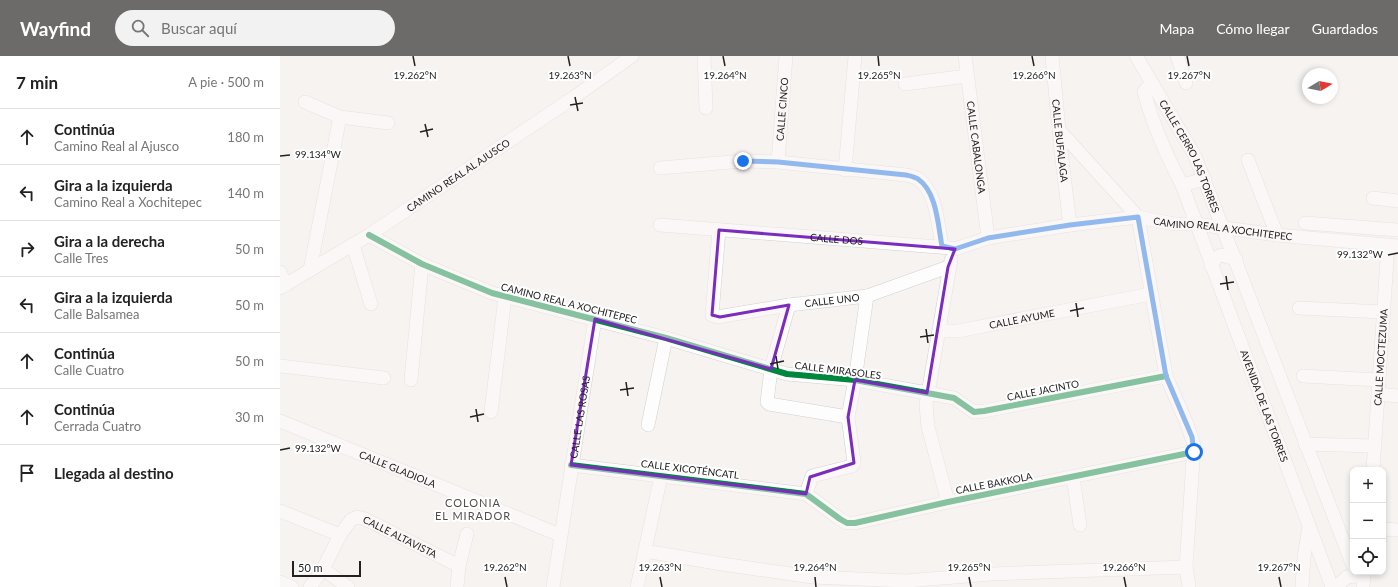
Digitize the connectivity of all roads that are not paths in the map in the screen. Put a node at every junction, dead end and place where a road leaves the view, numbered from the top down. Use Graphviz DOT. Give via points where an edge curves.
graph roads {
  1 [pos="704,56"];
  2 [pos="786,56"];
  3 [pos="854,56"];
  4 [pos="965,56"];
  5 [pos="1052,56"];
  6 [pos="1136,56"];
  7 [pos="1177,56"];
  8 [pos="629,57"];
  9 [pos="967,76"];
  10 [pos="1186,83"];
  11 [pos="905,84"];
  12 [pos="1153,85"];
  13 [pos="305,102"];
  14 [pos="706,108"];
  15 [pos="340,117"];
  16 [pos="388,123"];
  17 [pos="1060,131"];
  18 [pos="1248,160"];
  19 [pos="778,162"];
  20 [pos="660,168"];
  21 [pos="845,170"];
  22 [pos="1205,179"];
  23 [pos="1182,185"];
  24 [pos="1372,198"];
  25 [pos="1398,201"];
  26 [pos="1138,217"];
  27 [pos="1305,223"];
  28 [pos="1196,224"];
  29 [pos="660,225"];
  30 [pos="1070,225"];
  31 [pos="1223,228"];
  32 [pos="719,230"];
  33 [pos="1398,230"];
  34 [pos="369,235"];
  35 [pos="1277,235"];
  36 [pos="988,238"];
  37 [pos="353,245"];
  38 [pos="1393,246"];
  39 [pos="949,248"];
  40 [pos="1236,259"];
  41 [pos="422,264"];
  42 [pos="948,266"];
  43 [pos="1211,266"];
  44 [pos="310,270"];
  45 [pos="280,272"];
  46 [pos="283,286"];
  47 [pos="1151,294"];
  48 [pos="867,296"];
  49 [pos="505,297"];
  50 [pos="371,304"];
  51 [pos="789,305"];
  52 [pos="1299,308"];
  53 [pos="1384,312"];
  54 [pos="595,319"];
  55 [pos="940,331"];
  56 [pos="666,338"];
  57 [pos="280,366"];
  58 [pos="772,369"];
  59 [pos="1166,376"];
  60 [pos="1303,376"];
  61 [pos="384,378"];
  62 [pos="411,380"];
  63 [pos="856,380"];
  64 [pos="1379,380"];
  65 [pos="927,393"];
  66 [pos="1378,394"];
  67 [pos="1398,396"];
  68 [pos="491,412"];
  69 [pos="848,417"];
  70 [pos="280,421"];
  71 [pos="648,425"];
  72 [pos="1305,444"];
  73 [pos="1375,446"];
  74 [pos="1194,452"];
  75 [pos="571,465"];
  76 [pos="1373,467"];
  77 [pos="661,476"];
  78 [pos="1073,477"];
  79 [pos="806,494"];
  80 [pos="948,502"];
  81 [pos="280,511"];
  82 [pos="1080,524"];
  83 [pos="1309,527"];
  84 [pos="1386,529"];
  85 [pos="1398,530"];
  86 [pos="467,534"];
  87 [pos="340,535"];
  88 [pos="560,535"];
  89 [pos="645,551"];
  90 [pos="459,566"];
  91 [pos="1186,567"];
  92 [pos="323,570"];
  93 [pos="1359,577"];
  94 [pos="280,582"];
  95 [pos="292,587"];
  96 [pos="310,587"];
  97 [pos="348,587"];
  98 [pos="457,587"];
  99 [pos="553,587"];
  100 [pos="637,587"];
  101 [pos="1189,587"];
  102 [pos="1302,587"];
  103 [pos="1332,587"];
  104 [pos="1336,587"];
  1 -- 14 [label="street"];
  2 -- 19 [label="street, CALLE CINCO"];
  3 -- 21 [label="street"];
  4 -- 9 [label="street, CALLE CABALONGA"];
  5 -- 17 [label="street, CALLE BUFALAGA"];
  6 -- 12 [label="street, CALLE CERRO LAS TORRES"];
  7 -- 10 [label="street"];
  8 -- 34 [label="street, CAMINO REAL AL AJUSCO"];
  9 -- 11 [label="street"];
  9 -- 36 [label="street, CALLE CABALONGA"];
  12 -- 22 [label="street, CALLE CERRO LAS TORRES" via="1195,156"];
  12 -- 23 [label="street, CALLE CERRO LAS TORRES" via="1144,92 1150,114"];
  13 -- 15 [label="street"];
  15 -- 16 [label="street"];
  15 -- 44 [label="street"];
  17 -- 26 [label="street"];
  17 -- 30 [label="street, CALLE BUFALAGA"];
  18 -- 35 [label="street"];
  19 -- 20 [label="street" via="743,161"];
  19 -- 21 [label="street"];
  21 -- 39 [label="street" via="918,178 930,195"];
  22 -- 23 [label="street"];
  22 -- 31 [label="street, CALLE CERRO LAS TORRES"];
  23 -- 28 [label="street, CALLE CERRO LAS TORRES"];
  24 -- 25 [label="street"];
  26 -- 28 [label="street, CAMINO REAL A XOCHITEPEC" via="1168,223"];
  26 -- 30 [label="street, CAMINO REAL A XOCHITEPEC"];
  26 -- 47 [label="street"];
  27 -- 33 [label="street"];
  28 -- 31 [label="street, CAMINO REAL A XOCHITEPEC"];
  28 -- 43 [label="street, AVENIDA DE LAS TORRES"];
  29 -- 32 [label="street, CALLE DOS"];
  30 -- 36 [label="street, CAMINO REAL A XOCHITEPEC"];
  31 -- 35 [label="street, CAMINO REAL A XOCHITEPEC"];
  31 -- 40 [label="street"];
  32 -- 39 [label="street, CALLE DOS" via="910,247"];
  32 -- 51 [label="street, CALLE UNO" via="712,315 717,318"];
  34 -- 37 [label="street, CAMINO REAL AL AJUSCO"];
  34 -- 41 [label="street, CAMINO REAL A XOCHITEPEC"];
  35 -- 38 [label="street, CAMINO REAL A XOCHITEPEC"];
  36 -- 39 [label="street, CAMINO REAL A XOCHITEPEC"];
  37 -- 44 [label="street, CAMINO REAL AL AJUSCO"];
  37 -- 50 [label="street"];
  38 -- 53 [label="street, CALLE MOCTEZUMA"];
  39 -- 42 [label="street"];
  40 -- 43 [label="street" via="1222,255 1216,258"];
  40 -- 72 [label="street"];
  41 -- 49 [label="street, CAMINO REAL A XOCHITEPEC"];
  41 -- 62 [label="street"];
  42 -- 48 [label="street, CALLE UNO"];
  42 -- 55 [label="street"];
  43 -- 83 [label="street, AVENIDA DE LAS TORRES"];
  44 -- 46 [label="street, CAMINO REAL AL AJUSCO"];
  45 -- 46 [label="street"];
  47 -- 55 [label="street, CALLE AYUME" via="958,331"];
  47 -- 59 [label="street"];
  48 -- 51 [label="street, CALLE UNO"];
  48 -- 63 [label="street"];
  49 -- 54 [label="street, CAMINO REAL A XOCHITEPEC"];
  49 -- 68 [label="street"];
  51 -- 58 [label="street"];
  52 -- 53 [label="street"];
  53 -- 64 [label="street, CALLE MOCTEZUMA"];
  54 -- 56 [label="street, CAMINO REAL A XOCHITEPEC"];
  54 -- 75 [label="street, CALLE LAS ROSAS"];
  55 -- 65 [label="street"];
  56 -- 58 [label="street, CAMINO REAL A XOCHITEPEC"];
  56 -- 71 [label="street"];
  57 -- 61 [label="street"];
  58 -- 63 [label="street, CALLE MIRASOLES" via="787,374"];
  58 -- 69 [label="street" via="766,399 769,404"];
  59 -- 65 [label="street, CALLE JACINTO" via="974,412 954,398"];
  59 -- 74 [label="street" via="1192,437"];
  60 -- 64 [label="street"];
  63 -- 65 [label="street, CALLE MIRASOLES"];
  63 -- 69 [label="street"];
  64 -- 66 [label="street, CALLE MOCTEZUMA"];
  65 -- 80 [label="street" via="928,427"];
  66 -- 67 [label="street"];
  66 -- 73 [label="street, CALLE MOCTEZUMA"];
  69 -- 79 [label="street" via="854,463 852,466 812,476"];
  70 -- 88 [label="street, CALLE GLADIOLA"];
  72 -- 73 [label="street"];
  72 -- 93 [label="street"];
  73 -- 76 [label="street, CALLE MOCTEZUMA"];
  74 -- 78 [label="street, CALLE BAKKOLA"];
  74 -- 91 [label="street"];
  75 -- 77 [label="street, CALLE XICOTÉNCATL"];
  75 -- 88 [label="street, CALLE LAS ROSAS"];
  77 -- 79 [label="street, CALLE XICOTÉNCATL"];
  77 -- 89 [label="street"];
  78 -- 80 [label="street, CALLE BAKKOLA"];
  78 -- 82 [label="street"];
  79 -- 80 [label="street, CALLE BAKKOLA" via="847,523"];
  81 -- 87 [label="street"];
  83 -- 102 [label="street"];
  83 -- 103 [label="street, AVENIDA DE LAS TORRES"];
  84 -- 85 [label="street"];
  86 -- 90 [label="street"];
  87 -- 90 [label="street, CALLE ALTAVISTA" via="351,520 357,517 365,519"];
  87 -- 92 [label="street, CALLE ALTAVISTA"];
  88 -- 99 [label="street, CALLE LAS ROSAS"];
  89 -- 91 [label="street" via="812,577 906,581 991,574"];
  89 -- 100 [label="street"];
  90 -- 98 [label="street"];
  91 -- 101 [label="street"];
  92 -- 96 [label="street, CALLE ALTAVISTA"];
  92 -- 97 [label="street"];
  93 -- 104 [label="street" via="1347,577"];
  94 -- 95 [label="street"];
}
